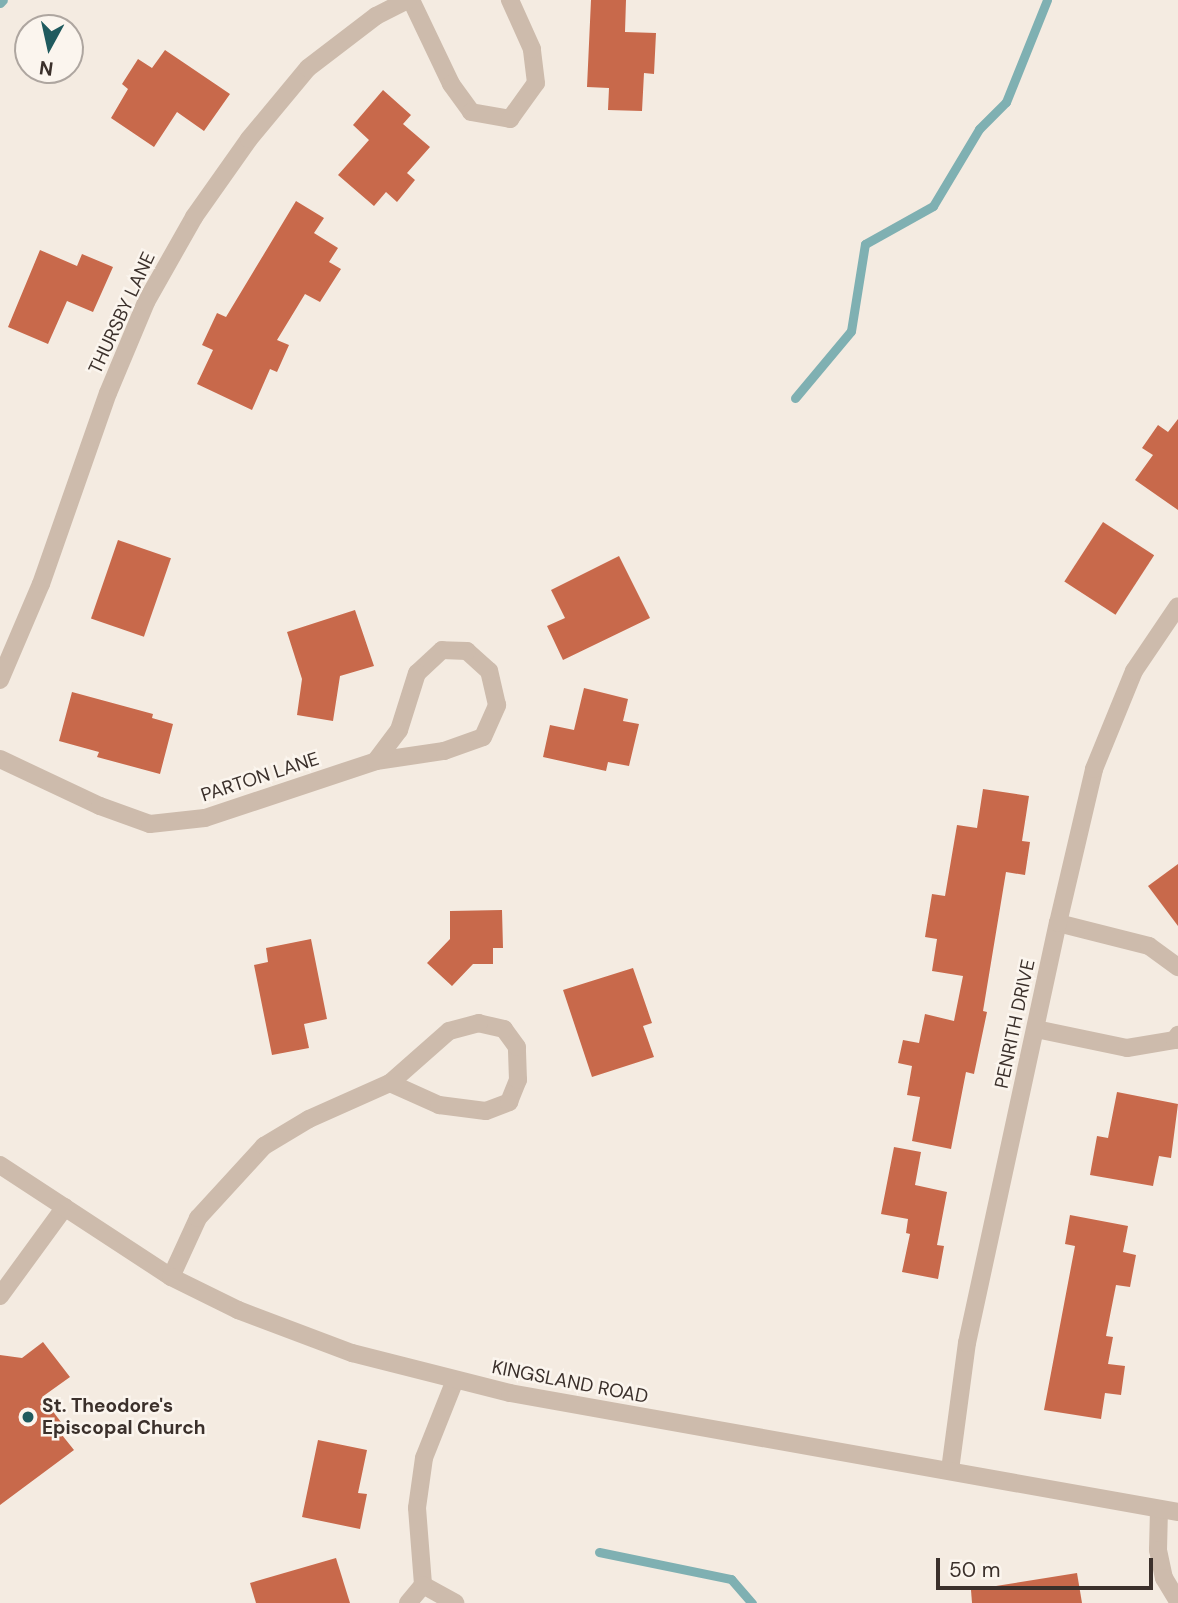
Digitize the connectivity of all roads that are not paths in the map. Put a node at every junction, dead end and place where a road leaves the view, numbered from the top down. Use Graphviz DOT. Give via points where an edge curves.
graph roads {
  1 [pos="409,0"];
  2 [pos="510,0"];
  3 [pos="1178,606"];
  4 [pos="0,680"];
  5 [pos="0,759"];
  6 [pos="376,761"];
  7 [pos="1058,923"];
  8 [pos="1178,967"];
  9 [pos="1036,1029"];
  10 [pos="1178,1035"];
  11 [pos="390,1083"];
  12 [pos="0,1165"];
  13 [pos="65,1208"];
  14 [pos="171,1277"];
  15 [pos="0,1296"];
  16 [pos="455,1380"];
  17 [pos="950,1470"];
  18 [pos="1158,1509"];
  19 [pos="1178,1512"];
  20 [pos="423,1585"];
  21 [pos="1178,1601"];
  22 [pos="408,1603"];
  23 [pos="455,1603"];
  1 -- 2 [label="street" via="471,112 510,119 536,83 532,48"];
  1 -- 4 [label="street, THURSBY LANE" via="376,16 308,68 249,139 194,217 137,325 108,393 41,584"];
  3 -- 7 [label="street, PENRITH DRIVE" via="1134,671 1094,769"];
  5 -- 6 [label="street, PARTON LANE" via="150,824 205,818"];
  6 -- 6 [label="street, PARTON LANE" via="444,751 483,737 497,705 489,671 467,651 442,650 418,673 399,730"];
  7 -- 8 [label="street" via="1149,946"];
  7 -- 9 [label="street, PENRITH DRIVE"];
  9 -- 10 [label="street" via="1127,1048 1175,1040"];
  9 -- 17 [label="street, PENRITH DRIVE" via="967,1343"];
  11 -- 11 [label="street" via="439,1105 486,1111 509,1102 518,1080 517,1047 504,1029 479,1023 449,1031"];
  11 -- 14 [label="street" via="309,1119 264,1146 198,1218"];
  12 -- 13 [label="street, KINGSLAND ROAD"];
  13 -- 14 [label="street, KINGSLAND ROAD"];
  13 -- 15 [label="street"];
  14 -- 16 [label="street, KINGSLAND ROAD" via="238,1310 352,1353"];
  16 -- 17 [label="street, KINGSLAND ROAD"];
  16 -- 20 [label="street" via="425,1458 416,1508"];
  17 -- 18 [label="street, KINGSLAND ROAD"];
  18 -- 19 [label="street, KINGSLAND ROAD"];
  18 -- 21 [label="street" via="1158,1550 1164,1578"];
  20 -- 22 [label="street"];
  20 -- 23 [label="street"];
}
